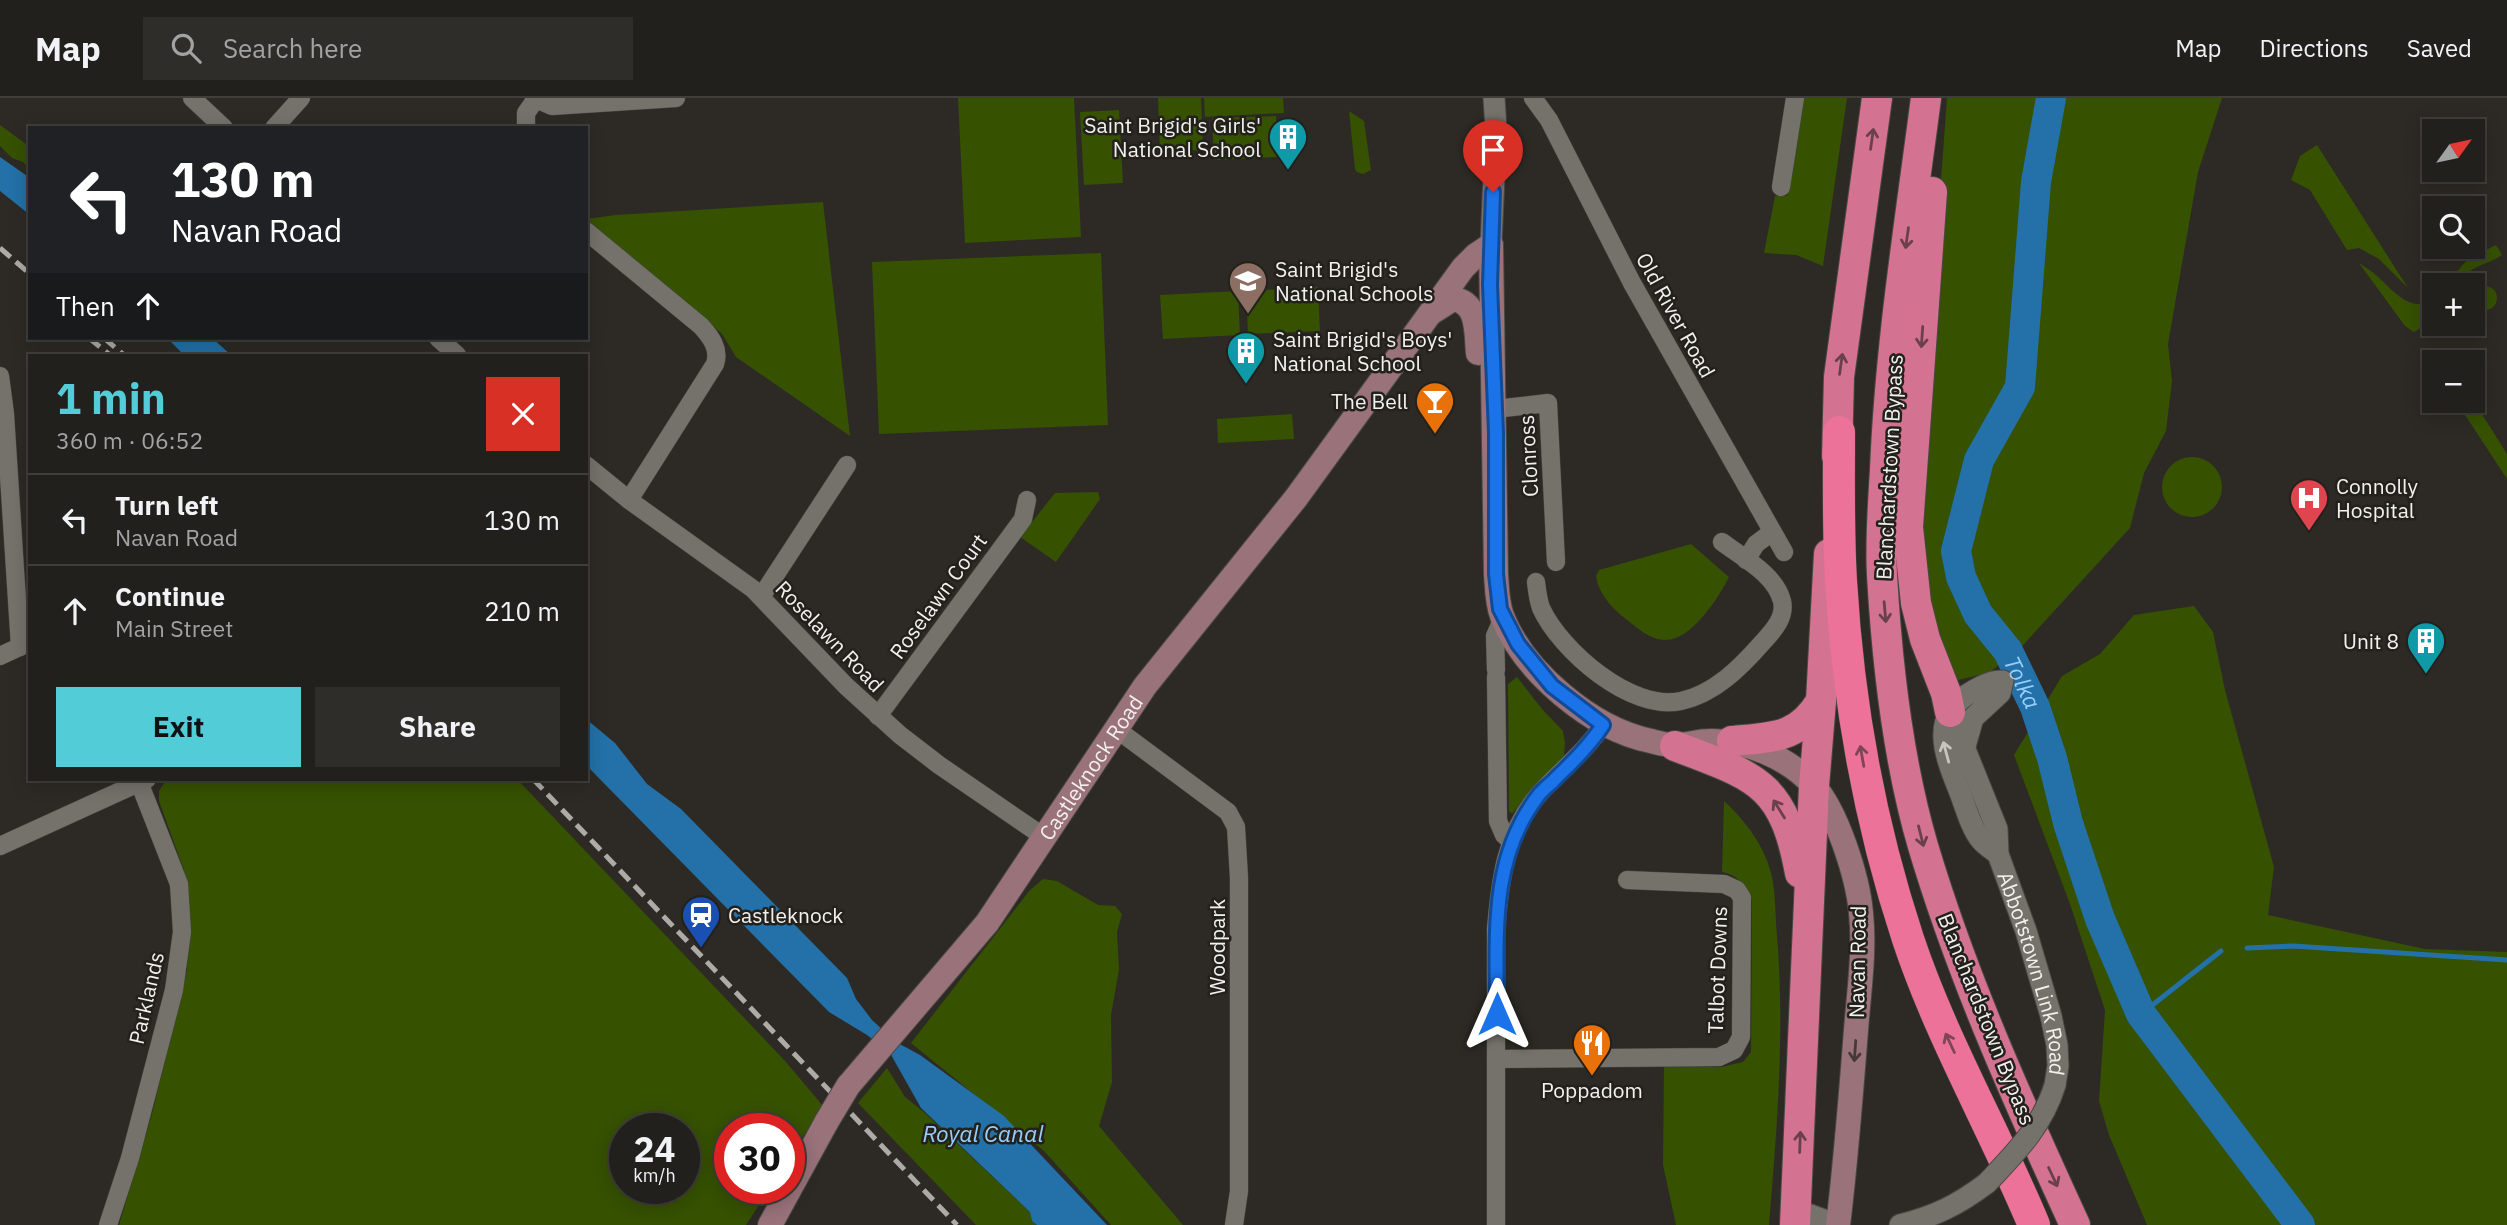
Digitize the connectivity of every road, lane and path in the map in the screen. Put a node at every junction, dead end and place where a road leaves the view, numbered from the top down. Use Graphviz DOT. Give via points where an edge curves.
graph roads {
  1 [pos="192,98"];
  2 [pos="301,98"];
  3 [pos="676,98"];
  4 [pos="1494,98"];
  5 [pos="1533,98"];
  6 [pos="1795,98"];
  7 [pos="1877,98"];
  8 [pos="1926,98"];
  9 [pos="1941,98"];
  10 [pos="535,99"];
  11 [pos="223,126"];
  12 [pos="277,126"];
  13 [pos="526,126"];
  14 [pos="1781,187"];
  15 [pos="588,233"];
  16 [pos="1491,245"];
  17 [pos="1425,318"];
  18 [pos="440,340"];
  19 [pos="456,354"];
  20 [pos="0,376"];
  21 [pos="1495,409"];
  22 [pos="1839,432"];
  23 [pos="847,465"];
  24 [pos="588,467"];
  25 [pos="629,500"];
  26 [pos="1027,500"];
  27 [pos="1772,531"];
  28 [pos="1722,542"];
  29 [pos="1784,552"];
  30 [pos="1746,560"];
  31 [pos="1556,562"];
  32 [pos="1536,582"];
  33 [pos="761,597"];
  34 [pos="1503,618"];
  35 [pos="25,645"];
  36 [pos="0,656"];
  37 [pos="1821,701"];
  38 [pos="1951,712"];
  39 [pos="878,716"];
  40 [pos="1603,725"];
  41 [pos="1115,729"];
  42 [pos="1732,741"];
  43 [pos="1675,746"];
  44 [pos="1965,746"];
  45 [pos="141,781"];
  46 [pos="143,781"];
  47 [pos="1814,786"];
  48 [pos="1044,836"];
  49 [pos="1511,841"];
  50 [pos="0,846"];
  51 [pos="1998,854"];
  52 [pos="1627,880"];
  53 [pos="1805,996"];
  54 [pos="1496,1059"];
  55 [pos="1796,1218"];
  56 [pos="108,1225"];
  57 [pos="770,1225"];
  58 [pos="1234,1225"];
  59 [pos="1496,1225"];
  60 [pos="1838,1225"];
  61 [pos="1900,1225"];
  62 [pos="2034,1225"];
  63 [pos="2075,1225"];
  1 -- 11 [label="street"];
  2 -- 12 [label="street"];
  3 -- 10 [label="street" via="552,106"];
  4 -- 16 [label="street"];
  5 -- 27 [label="street, Old River Road"];
  6 -- 14 [label="street"];
  22 -- 7 [label="highway, one-way" via="1839,377"];
  8 -- 63 [label="highway, Blanchardstown Bypass, one-way" via="1886,434 1882,572 1896,715 1923,844 1952,934 2009,1081"];
  9 -- 38 [label="highway, one-way" via="1908,527 1916,603"];
  10 -- 13 [label="street" via="526,113"];
  15 -- 25 [label="street" via="698,324 717,352 715,365"];
  16 -- 17 [label="main road, Castleknock Road" via="1463,268"];
  16 -- 21 [label="main road, Navan Road"];
  17 -- 21 [label="main road, Castleknock Road" via="1453,299 1470,306 1481,384"];
  17 -- 41 [label="main road, Castleknock Road" via="1296,498"];
  18 -- 19 [label="street"];
  20 -- 35 [label="street"];
  21 -- 31 [label="street, Clonross" via="1548,403"];
  21 -- 34 [label="main road, Navan Road" via="1496,574"];
  22 -- 37 [label="highway"];
  62 -- 22 [label="highway, one-way" via="1908,941 1868,792 1845,637"];
  23 -- 33 [label="street"];
  24 -- 25 [label="street, Roselawn Road"];
  25 -- 33 [label="street, Roselawn Road"];
  26 -- 39 [label="street, Roselawn Court" via="1023,519"];
  27 -- 29 [label="street, Old River Road"];
  27 -- 30 [label="street"];
  28 -- 30 [label="street"];
  30 -- 32 [label="street" via="1767,575 1778,592 1781,617 1749,658 1724,680 1680,701 1635,695 1583,662 1540,607"];
  33 -- 39 [label="street, Roselawn Road"];
  34 -- 40 [label="main road, Navan Road" via="1552,686"];
  34 -- 49 [label="street" via="1494,639 1498,821"];
  35 -- 36 [label="street"];
  37 -- 42 [label="highway" via="1811,719 1798,729"];
  37 -- 47 [label="highway"];
  38 -- 44 [label="street, Abbotstown Link Road"];
  38 -- 44 [label="street" via="1957,700 1992,681 2003,681 2000,693 1973,718"];
  51 -- 38 [label="street, Abbotstown Link Road, one-way" via="1980,839 1943,748"];
  39 -- 48 [label="street, Roselawn Road" via="939,765"];
  40 -- 43 [label="main road, Navan Road"];
  40 -- 49 [label="street" via="1590,745 1541,793"];
  41 -- 48 [label="main road, Castleknock Road"];
  41 -- 58 [label="street, Woodpark" via="1228,812 1236,827 1239,1191"];
  42 -- 43 [label="main road, Navan Road"];
  42 -- 47 [label="main road, Navan Road" via="1770,754"];
  53 -- 43 [label="highway, one-way" via="1800,871 1782,811 1766,789 1740,771"];
  44 -- 51 [label="street, Abbotstown Link Road" via="1997,830"];
  45 -- 50 [label="street"];
  46 -- 56 [label="street, Parklands" via="179,884 183,932 174,990"];
  47 -- 53 [label="highway"];
  47 -- 60 [label="main road, Navan Road, one-way" via="1842,838 1861,912 1847,1154"];
  48 -- 57 [label="main road, Castleknock Road, bridge" via="988,923 855,1077"];
  49 -- 54 [label="street" via="1496,929"];
  51 -- 61 [label="street, Abbotstown Link Road, bridge" via="2051,1016 2057,1045 2055,1085 2040,1123 1987,1183 1961,1203"];
  52 -- 54 [label="street, Talbot Downs" via="1724,884 1737,890 1742,898 1741,1037 1734,1050 1719,1057"];
  55 -- 53 [label="highway, one-way"];
  54 -- 59 [label="street"];
  55 -- 60 [label="street"];
}
